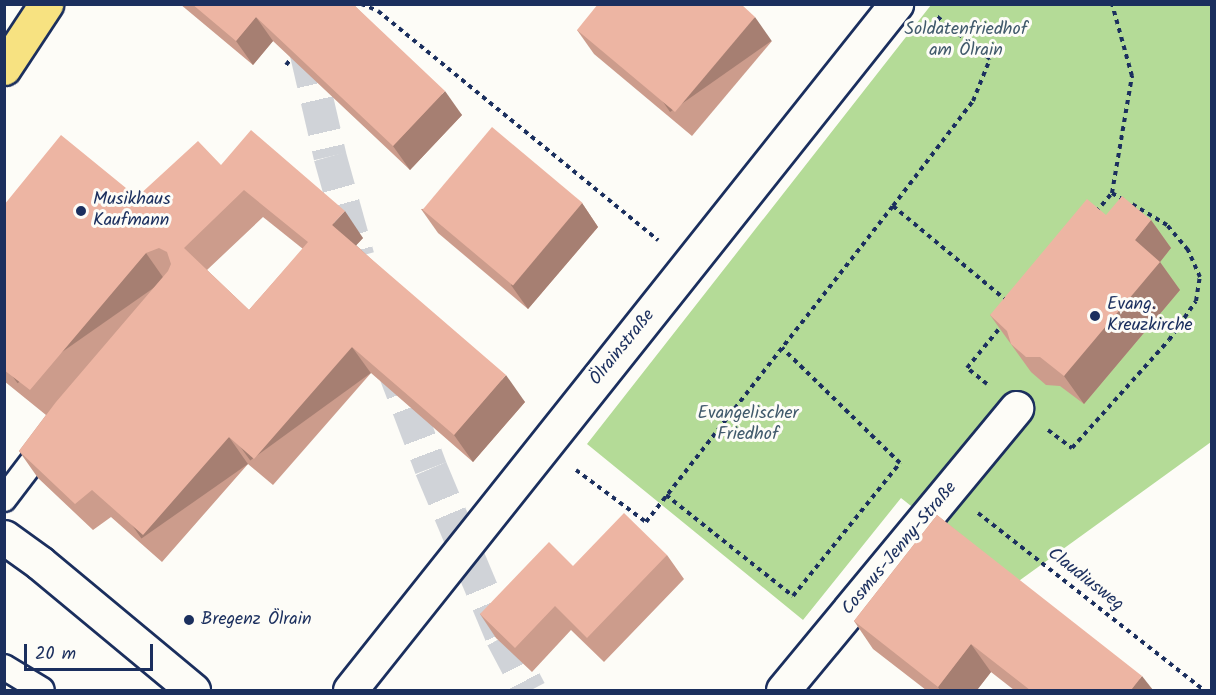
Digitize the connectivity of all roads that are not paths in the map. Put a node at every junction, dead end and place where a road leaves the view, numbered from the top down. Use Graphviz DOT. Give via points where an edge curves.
graph roads {
  1 [pos="46,4"];
  2 [pos="896,4"];
  3 [pos="4,68"];
  4 [pos="1016,408"];
  5 [pos="64,420"];
  6 [pos="4,499"];
  7 [pos="4,537"];
  8 [pos="4,667"];
  9 [pos="42,690"];
  10 [pos="193,690"];
  11 [pos="351,690"];
  12 [pos="783,690"];
  1 -- 3 [label="main road"];
  2 -- 11 [label="street, Ölrainstraße"];
  4 -- 12 [label="street, Cosmus-Jenny-Straße"];
  5 -- 6 [label="lane"];
  7 -- 10 [label="street"];
  8 -- 9 [label="lane"];
}
